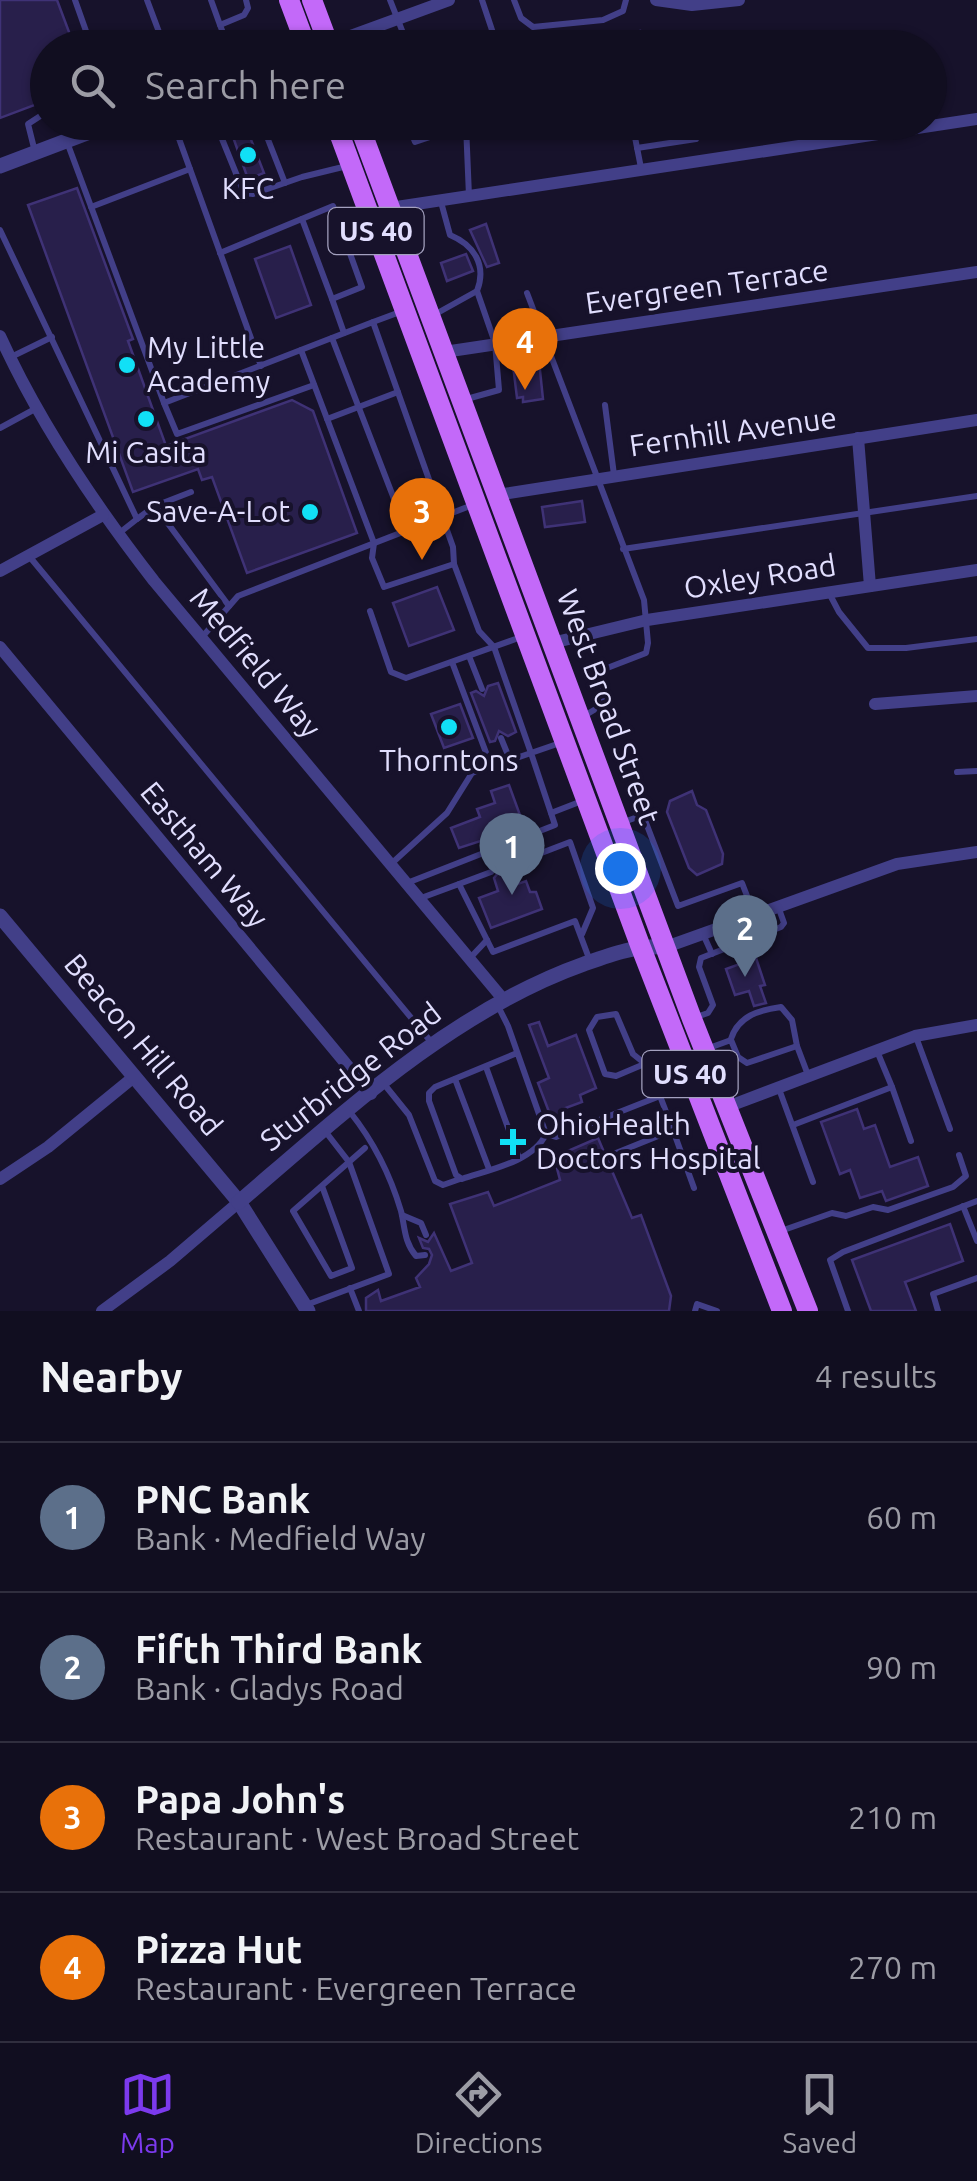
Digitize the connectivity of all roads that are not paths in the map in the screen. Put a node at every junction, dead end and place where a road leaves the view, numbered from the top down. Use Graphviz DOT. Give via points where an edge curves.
graph roads {
  1 [pos="74,0"];
  2 [pos="148,0"];
  3 [pos="211,0"];
  4 [pos="246,0"];
  5 [pos="289,0"];
  6 [pos="312,0"];
  7 [pos="390,0"];
  8 [pos="449,0"];
  9 [pos="482,0"];
  10 [pos="514,0"];
  11 [pos="656,0"];
  12 [pos="739,0"];
  13 [pos="624,1"];
  14 [pos="398,18"];
  15 [pos="220,25"];
  16 [pos="85,30"];
  17 [pos="159,30"];
  18 [pos="222,30"];
  19 [pos="300,30"];
  20 [pos="321,30"];
  21 [pos="367,30"];
  22 [pos="402,30"];
  23 [pos="493,30"];
  24 [pos="977,119"];
  25 [pos="947,123"];
  26 [pos="32,140"];
  27 [pos="180,140"];
  28 [pos="224,140"];
  29 [pos="268,140"];
  30 [pos="342,140"];
  31 [pos="365,140"];
  32 [pos="468,140"];
  33 [pos="635,140"];
  34 [pos="689,140"];
  35 [pos="836,140"];
  36 [pos="67,141"];
  37 [pos="637,148"];
  38 [pos="36,153"];
  39 [pos="0,166"];
  40 [pos="351,166"];
  41 [pos="190,169"];
  42 [pos="641,169"];
  43 [pos="285,183"];
  44 [pos="469,196"];
  45 [pos="441,200"];
  46 [pos="92,207"];
  47 [pos="390,208"];
  48 [pos="302,219"];
  49 [pos="0,230"];
  50 [pos="220,253"];
  51 [pos="977,272"];
  52 [pos="477,291"];
  53 [pos="527,293"];
  54 [pos="332,298"];
  55 [pos="405,310"];
  56 [pos="431,316"];
  57 [pos="373,322"];
  58 [pos="344,334"];
  59 [pos="0,336"];
  60 [pos="52,336"];
  61 [pos="544,336"];
  62 [pos="332,338"];
  63 [pos="416,340"];
  64 [pos="495,344"];
  65 [pos="301,350"];
  66 [pos="444,352"];
  67 [pos="10,358"];
  68 [pos="261,366"];
  69 [pos="314,385"];
  70 [pos="398,392"];
  71 [pos="462,400"];
  72 [pos="164,403"];
  73 [pos="605,405"];
  74 [pos="358,407"];
  75 [pos="36,408"];
  76 [pos="327,419"];
  77 [pos="977,420"];
  78 [pos="0,428"];
  79 [pos="858,438"];
  80 [pos="614,474"];
  81 [pos="597,478"];
  82 [pos="190,492"];
  83 [pos="498,495"];
  84 [pos="977,496"];
  85 [pos="476,504"];
  86 [pos="155,506"];
  87 [pos="863,513"];
  88 [pos="103,515"];
  89 [pos="442,516"];
  90 [pos="137,519"];
  91 [pos="406,530"];
  92 [pos="118,534"];
  93 [pos="374,543"];
  94 [pos="623,549"];
  95 [pos="29,556"];
  96 [pos="454,564"];
  97 [pos="977,570"];
  98 [pos="0,571"];
  99 [pos="870,586"];
  100 [pos="828,592"];
  101 [pos="229,606"];
  102 [pos="370,611"];
  103 [pos="647,620"];
  104 [pos="525,635"];
  105 [pos="202,638"];
  106 [pos="977,639"];
  107 [pos="552,643"];
  108 [pos="0,647"];
  109 [pos="494,647"];
  110 [pos="468,656"];
  111 [pos="452,662"];
  112 [pos="482,689"];
  113 [pos="977,696"];
  114 [pos="875,704"];
  115 [pos="580,718"];
  116 [pos="501,738"];
  117 [pos="564,741"];
  118 [pos="530,753"];
  119 [pos="510,760"];
  120 [pos="491,766"];
  121 [pos="977,770"];
  122 [pos="957,772"];
  123 [pos="610,796"];
  124 [pos="586,800"];
  125 [pos="551,813"];
  126 [pos="620,824"];
  127 [pos="977,852"];
  128 [pos="391,864"];
  129 [pos="502,868"];
  130 [pos="491,872"];
  131 [pos="407,883"];
  132 [pos="459,884"];
  133 [pos="419,898"];
  134 [pos="778,907"];
  135 [pos="0,916"];
  136 [pos="749,917"];
  137 [pos="703,934"];
  138 [pos="582,936"];
  139 [pos="752,938"];
  140 [pos="487,940"];
  141 [pos="640,945"];
  142 [pos="666,947"];
  143 [pos="712,954"];
  144 [pos="470,958"];
  145 [pos="590,962"];
  146 [pos="500,1001"];
  147 [pos="692,1019"];
  148 [pos="977,1025"];
  149 [pos="916,1036"];
  150 [pos="731,1040"];
  151 [pos="432,1044"];
  152 [pos="797,1046"];
  153 [pos="704,1050"];
  154 [pos="877,1050"];
  155 [pos="517,1052"];
  156 [pos="642,1065"];
  157 [pos="486,1066"];
  158 [pos="134,1076"];
  159 [pos="808,1076"];
  160 [pos="455,1079"];
  161 [pos="778,1087"];
  162 [pos="892,1087"];
  163 [pos="377,1089"];
  164 [pos="660,1096"];
  165 [pos="727,1108"];
  166 [pos="349,1112"];
  167 [pos="792,1125"];
  168 [pos="950,1129"];
  169 [pos="325,1130"];
  170 [pos="673,1130"];
  171 [pos="546,1134"];
  172 [pos="911,1141"];
  173 [pos="365,1148"];
  174 [pos="616,1152"];
  175 [pos="959,1155"];
  176 [pos="519,1158"];
  177 [pos="348,1162"];
  178 [pos="488,1169"];
  179 [pos="0,1179"];
  180 [pos="462,1179"];
  181 [pos="813,1182"];
  182 [pos="322,1186"];
  183 [pos="694,1188"];
  184 [pos="977,1201"];
  185 [pos="239,1202"];
  186 [pos="963,1206"];
  187 [pos="402,1214"];
  188 [pos="777,1232"];
  189 [pos="426,1235"];
  190 [pos="977,1240"];
  191 [pos="425,1254"];
  192 [pos="977,1278"];
  193 [pos="350,1288"];
  194 [pos="306,1308"];
  195 [pos="102,1311"];
  196 [pos="360,1311"];
  197 [pos="695,1311"];
  198 [pos="718,1311"];
  199 [pos="782,1311"];
  200 [pos="808,1311"];
  201 [pos="848,1311"];
  202 [pos="938,1311"];
  1 -- 16 [label="lane"];
  2 -- 17 [label="lane"];
  3 -- 15 [label="lane"];
  4 -- 15 [label="lane" via="244,15"];
  5 -- 19 [label="main road"];
  6 -- 20 [label="main road"];
  7 -- 14 [label="lane"];
  8 -- 14 [label="street"];
  9 -- 23 [label="lane"];
  10 -- 13 [label="lane" via="533,27 616,16"];
  11 -- 12 [label="street"];
  14 -- 21 [label="street"];
  14 -- 22 [label="lane"];
  15 -- 18 [label="lane"];
  24 -- 25 [label="street"];
  26 -- 38 [label="lane"];
  27 -- 41 [label="lane"];
  28 -- 43 [label="lane" via="244,193"];
  29 -- 43 [label="lane"];
  30 -- 40 [label="main road, West Broad Street / US 40"];
  31 -- 47 [label="main road, West Broad Street / US 40"];
  32 -- 44 [label="lane"];
  33 -- 37 [label="lane"];
  34 -- 37 [label="lane"];
  35 -- 42 [label="street"];
  36 -- 38 [label="street"];
  36 -- 46 [label="lane"];
  37 -- 42 [label="lane"];
  38 -- 39 [label="street"];
  40 -- 43 [label="lane"];
  40 -- 55 [label="main road, West Broad Street / US 40"];
  41 -- 46 [label="lane"];
  41 -- 50 [label="lane"];
  42 -- 44 [label="street"];
  44 -- 45 [label="street"];
  45 -- 47 [label="street"];
  45 -- 52 [label="lane" via="450,236 468,243 476,257"];
  46 -- 72 [label="lane"];
  47 -- 56 [label="main road, West Broad Street / US 40"];
  48 -- 50 [label="lane"];
  48 -- 54 [label="lane"];
  48 -- 54 [label="lane" via="333,206 362,287"];
  49 -- 60 [label="lane"];
  50 -- 68 [label="lane"];
  51 -- 61 [label="street, Evergreen Terrace"];
  52 -- 56 [label="lane"];
  52 -- 64 [label="lane"];
  53 -- 61 [label="lane"];
  54 -- 58 [label="lane"];
  55 -- 57 [label="lane"];
  55 -- 63 [label="main road, West Broad Street / US 40"];
  56 -- 66 [label="main road, West Broad Street / US 40"];
  57 -- 58 [label="lane"];
  57 -- 70 [label="lane"];
  58 -- 62 [label="lane"];
  59 -- 67 [label="street, Medfield Way"];
  60 -- 67 [label="lane"];
  60 -- 90 [label="lane"];
  61 -- 64 [label="street, Evergreen Terrace"];
  61 -- 81 [label="lane"];
  62 -- 65 [label="lane"];
  62 -- 74 [label="lane"];
  63 -- 83 [label="main road" via="433,356 481,480"];
  63 -- 85 [label="main road, West Broad Street / US 40"];
  64 -- 66 [label="street, Evergreen Terrace"];
  64 -- 71 [label="lane" via="499,390"];
  65 -- 68 [label="lane"];
  65 -- 69 [label="lane"];
  66 -- 71 [label="main road, West Broad Street / US 40"];
  67 -- 75 [label="street, Medfield Way"];
  68 -- 72 [label="lane"];
  69 -- 72 [label="lane" via="177,434"];
  69 -- 76 [label="lane"];
  70 -- 74 [label="lane"];
  70 -- 89 [label="lane"];
  71 -- 83 [label="main road, West Broad Street / US 40"];
  73 -- 80 [label="lane"];
  74 -- 76 [label="lane"];
  74 -- 91 [label="lane"];
  75 -- 78 [label="lane"];
  75 -- 88 [label="street, Medfield Way"];
  76 -- 93 [label="lane"];
  77 -- 79 [label="street, Fernhill Avenue"];
  79 -- 80 [label="street, Fernhill Avenue"];
  79 -- 87 [label="street"];
  80 -- 81 [label="street, Fernhill Avenue"];
  81 -- 83 [label="street, Fernhill Avenue"];
  81 -- 94 [label="lane"];
  82 -- 86 [label="lane"];
  83 -- 107 [label="main road, West Broad Street / US 40"];
  84 -- 87 [label="lane"];
  85 -- 89 [label="lane"];
  85 -- 104 [label="main road, West Broad Street / US 40"];
  86 -- 90 [label="lane"];
  86 -- 101 [label="lane"];
  87 -- 94 [label="lane"];
  87 -- 99 [label="street"];
  88 -- 92 [label="street, Medfield Way"];
  88 -- 95 [label="street"];
  89 -- 91 [label="lane"];
  89 -- 96 [label="lane"];
  90 -- 92 [label="lane"];
  91 -- 93 [label="lane"];
  92 -- 105 [label="street, Medfield Way"];
  93 -- 96 [label="lane" via="372,558 384,588"];
  93 -- 101 [label="lane" via="238,596"];
  94 -- 103 [label="lane"];
  95 -- 98 [label="street"];
  95 -- 151 [label="lane"];
  96 -- 109 [label="lane" via="479,631"];
  97 -- 99 [label="street, Oxley Road"];
  99 -- 100 [label="street, Oxley Road"];
  100 -- 103 [label="street, Oxley Road"];
  100 -- 106 [label="lane" via="868,648"];
  101 -- 105 [label="lane"];
  102 -- 111 [label="lane" via="391,672 406,678"];
  103 -- 107 [label="street, Oxley Road"];
  103 -- 115 [label="lane" via="646,653 602,670 604,704"];
  104 -- 109 [label="lane"];
  104 -- 117 [label="main road, West Broad Street / US 40"];
  104 -- 123 [label="main road" via="539,644 593,774"];
  105 -- 128 [label="street, Medfield Way"];
  107 -- 115 [label="main road, West Broad Street / US 40"];
  108 -- 163 [label="street, Eastham Way"];
  109 -- 110 [label="lane"];
  109 -- 118 [label="lane"];
  110 -- 111 [label="lane"];
  110 -- 112 [label="lane"];
  111 -- 120 [label="lane"];
  113 -- 114 [label="street"];
  115 -- 123 [label="main road, West Broad Street / US 40"];
  116 -- 119 [label="lane"];
  117 -- 118 [label="lane"];
  117 -- 124 [label="main road, West Broad Street / US 40"];
  118 -- 119 [label="lane"];
  118 -- 125 [label="lane"];
  119 -- 120 [label="lane"];
  120 -- 128 [label="lane" via="472,773 448,813"];
  121 -- 122 [label="lane"];
  123 -- 126 [label="main road, West Broad Street / US 40"];
  124 -- 125 [label="lane"];
  124 -- 141 [label="main road, West Broad Street / US 40"];
  125 -- 131 [label="lane" via="555,825"];
  126 -- 136 [label="lane" via="643,815 678,906 742,883"];
  126 -- 142 [label="main road, West Broad Street / US 40"];
  127 -- 134 [label="street" via="897,864"];
  128 -- 131 [label="street, Medfield Way"];
  129 -- 138 [label="lane" via="570,842 593,908"];
  130 -- 132 [label="lane"];
  131 -- 133 [label="street, Medfield Way"];
  132 -- 133 [label="lane"];
  132 -- 140 [label="lane"];
  133 -- 144 [label="street, Medfield Way"];
  134 -- 136 [label="street"];
  134 -- 139 [label="lane" via="783,926"];
  135 -- 158 [label="street, Beacon Hill Road"];
  136 -- 137 [label="street"];
  136 -- 139 [label="lane"];
  137 -- 142 [label="street"];
  137 -- 143 [label="lane"];
  138 -- 140 [label="lane" via="575,920 493,952"];
  138 -- 145 [label="lane"];
  139 -- 143 [label="lane"];
  140 -- 144 [label="lane"];
  141 -- 142 [label="street, Sturbridge Road"];
  141 -- 145 [label="street, Sturbridge Road"];
  141 -- 199 [label="main road, West Broad Street / US 40"];
  142 -- 147 [label="main road, West Broad Street / US 40"];
  143 -- 147 [label="lane" via="698,966 712,1010"];
  144 -- 146 [label="street, Medfield Way"];
  145 -- 146 [label="street, Sturbridge Road"];
  146 -- 151 [label="street, Sturbridge Road"];
  146 -- 155 [label="lane"];
  147 -- 153 [label="main road, West Broad Street / US 40"];
  148 -- 149 [label="street"];
  149 -- 154 [label="street"];
  149 -- 168 [label="lane"];
  150 -- 152 [label="lane" via="748,1063"];
  150 -- 152 [label="lane" via="744,1018 781,1006 792,1020"];
  150 -- 153 [label="lane"];
  151 -- 163 [label="street, Sturbridge Road"];
  152 -- 159 [label="lane"];
  153 -- 165 [label="main road, West Broad Street / US 40"];
  154 -- 159 [label="street"];
  154 -- 162 [label="lane"];
  155 -- 157 [label="lane"];
  155 -- 171 [label="lane"];
  156 -- 156 [label="lane" via="616,1014 592,1020 589,1030 604,1074"];
  156 -- 164 [label="lane"];
  157 -- 160 [label="lane"];
  157 -- 176 [label="lane"];
  158 -- 179 [label="street"];
  158 -- 185 [label="street, Beacon Hill Road"];
  159 -- 161 [label="street"];
  160 -- 178 [label="lane"];
  160 -- 180 [label="lane" via="435,1086 429,1101"];
  161 -- 165 [label="street"];
  161 -- 167 [label="lane"];
  162 -- 167 [label="lane"];
  162 -- 172 [label="lane"];
  163 -- 166 [label="street, Sturbridge Road"];
  163 -- 180 [label="lane" via="409,1115 435,1181"];
  164 -- 170 [label="lane"];
  164 -- 171 [label="lane" via="556,1137"];
  165 -- 188 [label="main road, West Broad Street / US 40"];
  166 -- 169 [label="street, Sturbridge Road"];
  166 -- 187 [label="lane" via="376,1148"];
  167 -- 181 [label="lane"];
  169 -- 177 [label="lane"];
  169 -- 185 [label="street, Sturbridge Road"];
  170 -- 174 [label="lane"];
  170 -- 183 [label="lane"];
  171 -- 176 [label="lane"];
  173 -- 177 [label="lane"];
  175 -- 188 [label="lane" via="966,1176 953,1187 888,1210 832,1214"];
  176 -- 178 [label="lane"];
  177 -- 182 [label="lane"];
  177 -- 193 [label="lane" via="389,1274"];
  178 -- 180 [label="lane"];
  182 -- 182 [label="lane" via="293,1210 331,1276 352,1268"];
  184 -- 186 [label="lane"];
  185 -- 194 [label="street, Beacon Hill Road"];
  185 -- 195 [label="street, Sturbridge Road"];
  186 -- 190 [label="lane"];
  186 -- 201 [label="lane" via="830,1260"];
  187 -- 189 [label="lane" via="421,1223"];
  187 -- 191 [label="lane" via="411,1250"];
  188 -- 200 [label="main road, West Broad Street / US 40"];
  192 -- 202 [label="lane" via="933,1294"];
  193 -- 194 [label="lane"];
  193 -- 196 [label="lane"];
  197 -- 198 [label="lane" via="697,1304"];
}
